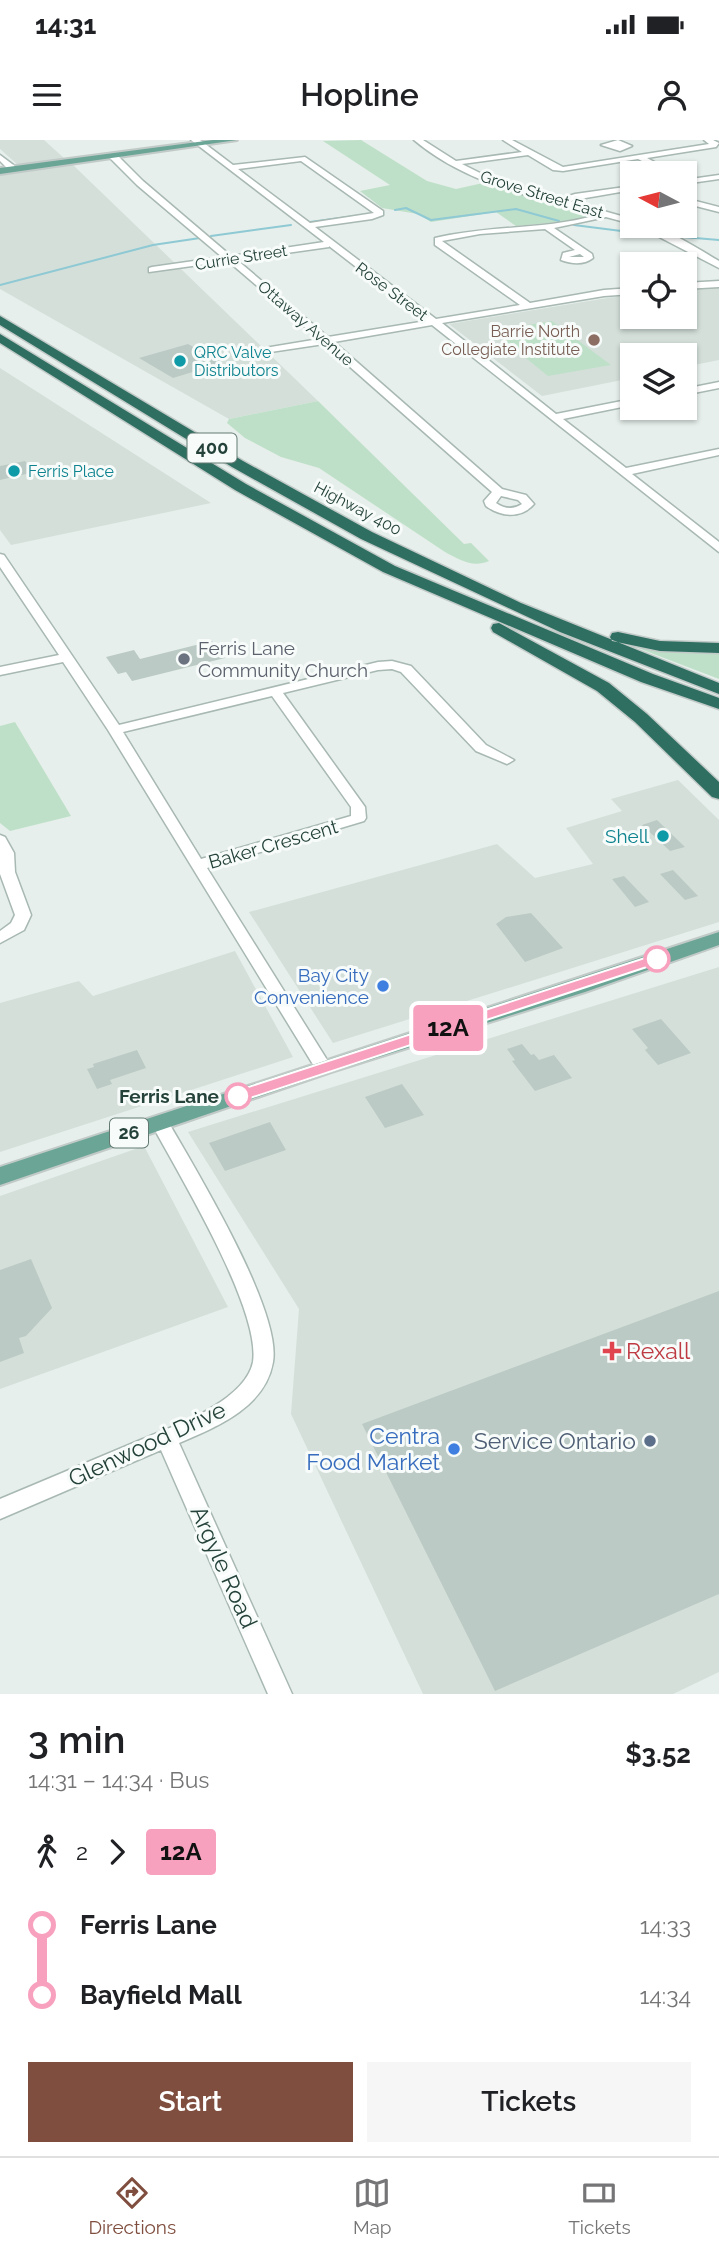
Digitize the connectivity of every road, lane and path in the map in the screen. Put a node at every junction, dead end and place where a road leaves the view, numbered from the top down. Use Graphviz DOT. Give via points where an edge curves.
graph roads {
  1 [pos="233,140"];
  2 [pos="418,140"];
  3 [pos="507,140"];
  4 [pos="708,140"];
  5 [pos="198,142"];
  6 [pos="624,149"];
  7 [pos="528,153"];
  8 [pos="113,156"];
  9 [pos="0,157"];
  10 [pos="640,157"];
  11 [pos="648,161"];
  12 [pos="456,163"];
  13 [pos="230,167"];
  14 [pos="13,169"];
  15 [pos="0,171"];
  16 [pos="719,177"];
  17 [pos="697,180"];
  18 [pos="620,189"];
  19 [pos="561,201"];
  20 [pos="697,204"];
  21 [pos="719,210"];
  22 [pos="609,214"];
  23 [pos="620,218"];
  24 [pos="545,225"];
  25 [pos="308,226"];
  26 [pos="670,238"];
  27 [pos="329,244"];
  28 [pos="582,251"];
  29 [pos="232,260"];
  30 [pos="719,265"];
  31 [pos="152,270"];
  32 [pos="719,284"];
  33 [pos="697,285"];
  34 [pos="620,292"];
  35 [pos="528,306"];
  36 [pos="0,320"];
  37 [pos="435,322"];
  38 [pos="0,338"];
  39 [pos="327,341"];
  40 [pos="241,355"];
  41 [pos="719,385"];
  42 [pos="697,389"];
  43 [pos="620,404"];
  44 [pos="556,417"];
  45 [pos="719,452"];
  46 [pos="624,472"];
  47 [pos="498,492"];
  48 [pos="719,548"];
  49 [pos="0,558"];
  50 [pos="429,566"];
  51 [pos="389,569"];
  52 [pos="15,581"];
  53 [pos="0,584"];
  54 [pos="719,648"];
  55 [pos="65,658"];
  56 [pos="0,671"];
  57 [pos="719,689"];
  58 [pos="275,691"];
  59 [pos="719,704"];
  60 [pos="116,730"];
  61 [pos="507,760"];
  62 [pos="719,793"];
  63 [pos="0,840"];
  64 [pos="199,865"];
  65 [pos="0,938"];
  66 [pos="719,938"];
  67 [pos="323,1067"];
  68 [pos="160,1123"];
  69 [pos="0,1176"];
  70 [pos="167,1439"];
  71 [pos="0,1509"];
  72 [pos="280,1694"];
  1 -- 5 [label="main road"];
  2 -- 12 [label="street, Grove Street East"];
  3 -- 7 [label="street"];
  4 -- 10 [label="street" via="716,145"];
  5 -- 8 [label="main road"];
  5 -- 13 [label="street, Rose Street"];
  6 -- 10 [label="street"];
  7 -- 10 [label="street" via="563,169"];
  7 -- 12 [label="street"];
  8 -- 14 [label="main road"];
  8 -- 29 [label="street, Ottaway Avenue"];
  9 -- 14 [label="street"];
  10 -- 11 [label="street"];
  12 -- 19 [label="street, Grove Street East" via="491,182"];
  13 -- 25 [label="street, Rose Street"];
  13 -- 25 [label="street" via="302,159 380,213"];
  14 -- 15 [label="main road"];
  16 -- 17 [label="street"];
  18 -- 19 [label="street"];
  19 -- 22 [label="street, Grove Street East"];
  20 -- 21 [label="street"];
  22 -- 23 [label="street, Grove Street East"];
  22 -- 24 [label="street"];
  24 -- 28 [label="street"];
  24 -- 35 [label="street" via="437,242"];
  25 -- 27 [label="street, Rose Street"];
  26 -- 30 [label="street"];
  27 -- 29 [label="street, Currie Street"];
  27 -- 37 [label="street, Rose Street"];
  29 -- 31 [label="street, Currie Street"];
  29 -- 39 [label="street, Ottaway Avenue"];
  32 -- 33 [label="street"];
  34 -- 35 [label="street"];
  35 -- 37 [label="street"];
  36 -- 50 [label="highway, Highway 400 / 400" via="272,484"];
  37 -- 39 [label="street"];
  37 -- 44 [label="street, Rose Street"];
  38 -- 51 [label="highway, 400" via="248,492"];
  39 -- 40 [label="street"];
  39 -- 47 [label="street, Ottaway Avenue"];
  41 -- 42 [label="street"];
  43 -- 44 [label="street"];
  44 -- 46 [label="street, Rose Street"];
  45 -- 46 [label="street"];
  46 -- 48 [label="street, Rose Street"];
  49 -- 52 [label="street"];
  50 -- 54 [label="highway" via="475,579 624,639 660,646"];
  50 -- 57 [label="highway, Highway 400 / 400"];
  51 -- 59 [label="highway, 400"];
  51 -- 62 [label="highway" via="603,687"];
  52 -- 53 [label="street"];
  52 -- 55 [label="street"];
  55 -- 56 [label="street"];
  55 -- 60 [label="street"];
  58 -- 60 [label="street"];
  58 -- 61 [label="street" via="377,666 400,667 481,748"];
  58 -- 64 [label="street, Baker Crescent" via="358,807 359,818"];
  60 -- 64 [label="street"];
  63 -- 65 [label="street" via="6,853 6,872 23,915 18,926"];
  64 -- 67 [label="street"];
  66 -- 67 [label="main road, 26"];
  67 -- 68 [label="main road, 26"];
  68 -- 69 [label="main road, 26"];
  68 -- 70 [label="street, Glenwood Drive" via="251,1296 265,1342 258,1376 231,1408"];
  70 -- 71 [label="street, Glenwood Drive"];
  70 -- 72 [label="street, Argyle Road"];
}
